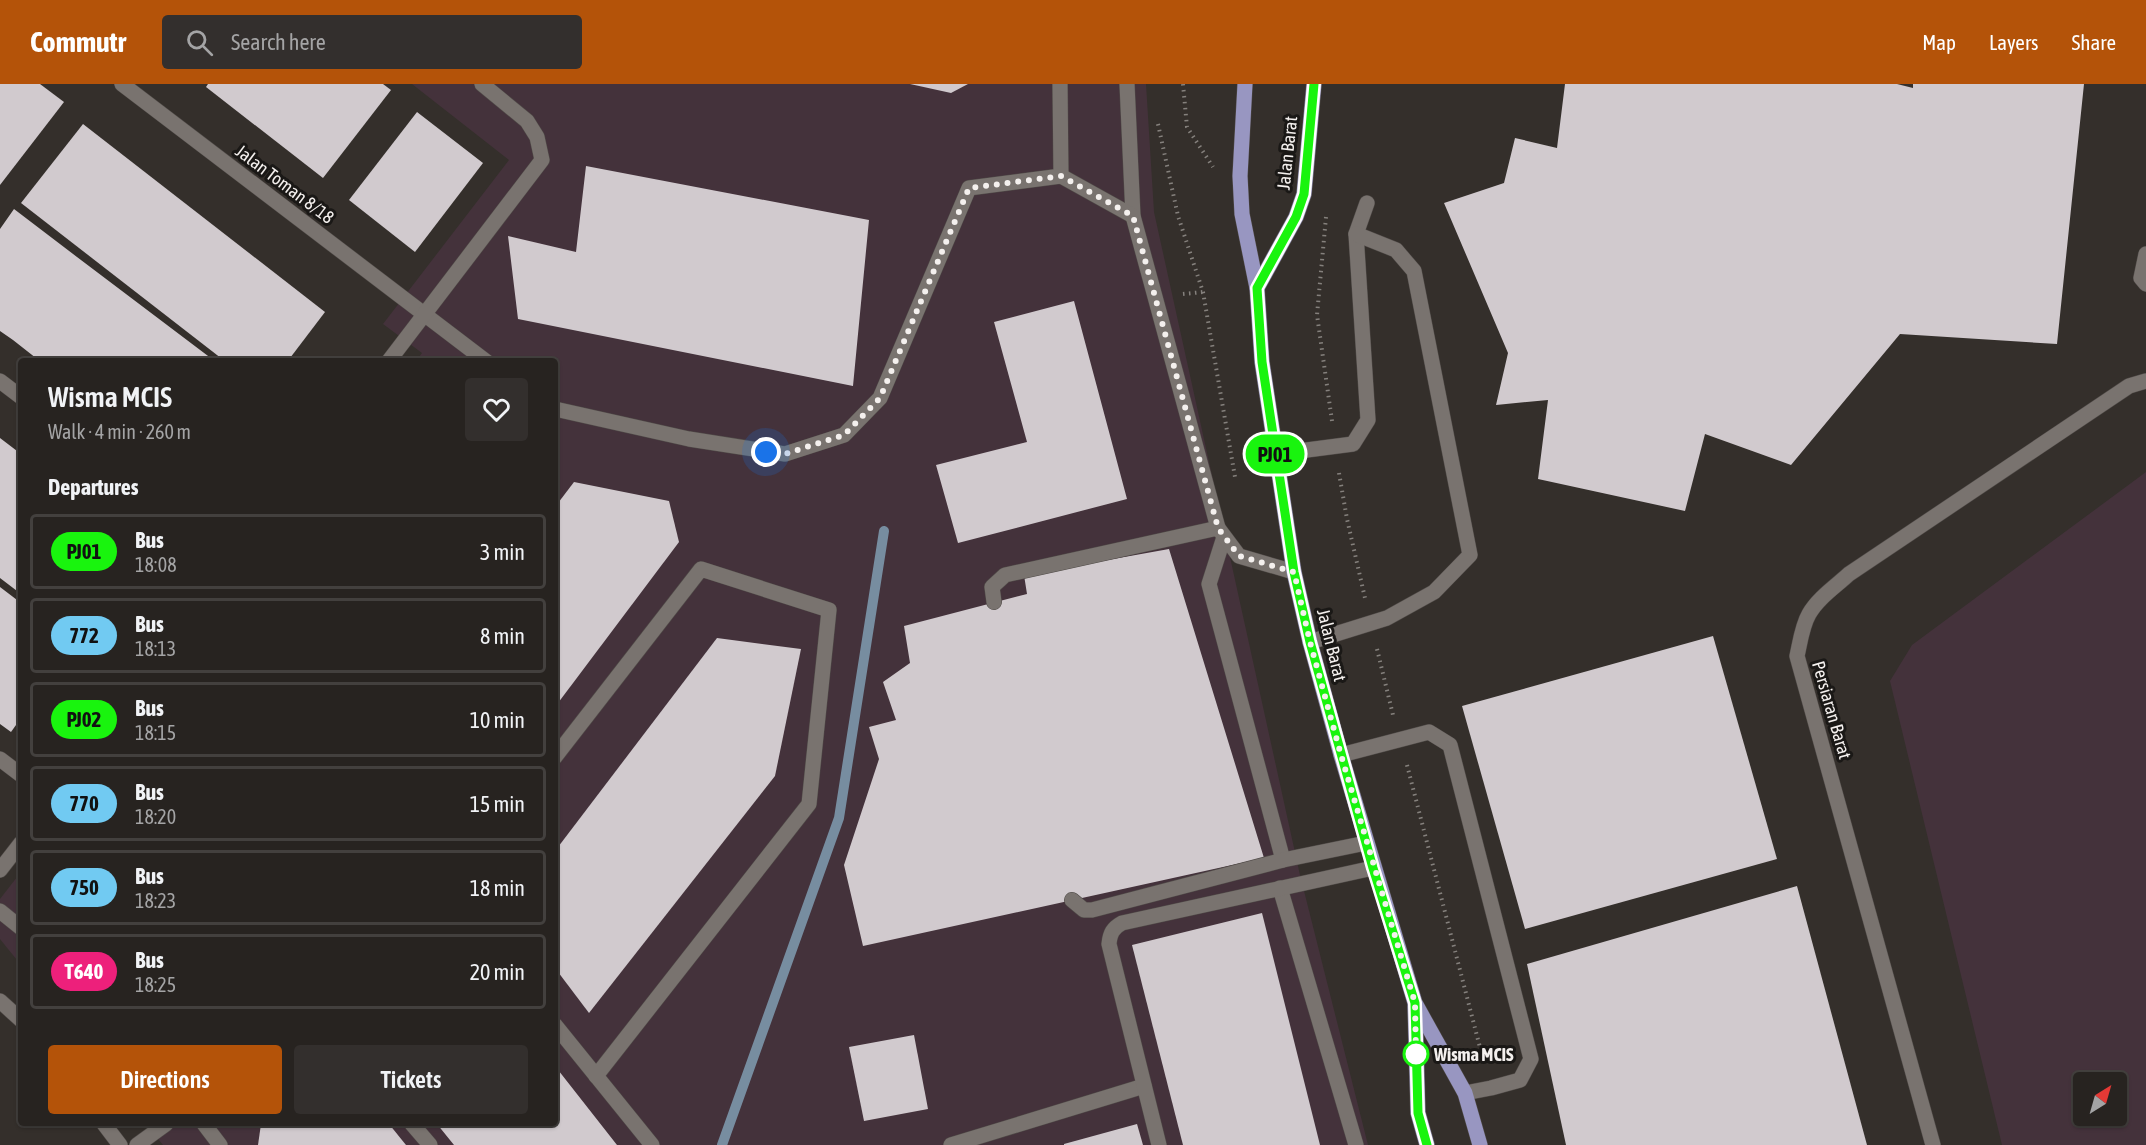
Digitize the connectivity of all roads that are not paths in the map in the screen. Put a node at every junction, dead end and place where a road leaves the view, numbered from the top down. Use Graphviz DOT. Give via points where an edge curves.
graph roads {
  1 [pos="122,84"];
  2 [pos="482,84"];
  3 [pos="1060,84"];
  4 [pos="1127,84"];
  5 [pos="1245,84"];
  6 [pos="1314,84"];
  7 [pos="1061,176"];
  8 [pos="1368,203"];
  9 [pos="1133,216"];
  10 [pos="1356,234"];
  11 [pos="2146,254"];
  12 [pos="2146,284"];
  13 [pos="1257,288"];
  14 [pos="424,314"];
  15 [pos="393,358"];
  16 [pos="482,358"];
  17 [pos="0,381"];
  18 [pos="2146,381"];
  19 [pos="18,395"];
  20 [pos="558,410"];
  21 [pos="1276,454"];
  22 [pos="1221,533"];
  23 [pos="1294,572"];
  24 [pos="994,602"];
  25 [pos="1310,642"];
  26 [pos="558,753"];
  27 [pos="1341,755"];
  28 [pos="0,759"];
  29 [pos="18,773"];
  30 [pos="1366,843"];
  31 [pos="18,847"];
  32 [pos="1283,860"];
  33 [pos="1373,868"];
  34 [pos="0,870"];
  35 [pos="1280,888"];
  36 [pos="1072,900"];
  37 [pos="0,911"];
  38 [pos="18,926"];
  39 [pos="0,1001"];
  40 [pos="1415,1003"];
  41 [pos="18,1017"];
  42 [pos="558,1029"];
  43 [pos="596,1076"];
  44 [pos="1144,1086"];
  45 [pos="1465,1093"];
  46 [pos="106,1126"];
  47 [pos="163,1126"];
  48 [pos="206,1126"];
  49 [pos="414,1126"];
  50 [pos="120,1145"];
  51 [pos="137,1145"];
  52 [pos="220,1145"];
  53 [pos="430,1145"];
  54 [pos="652,1145"];
  55 [pos="951,1145"];
  56 [pos="1160,1145"];
  57 [pos="1356,1145"];
  58 [pos="1427,1145"];
  59 [pos="1480,1145"];
  60 [pos="1933,1145"];
  1 -- 14 [label="street, Jalan Toman 8/18"];
  2 -- 14 [label="street" via="527,121 537,136 542,160"];
  3 -- 7 [label="street"];
  4 -- 9 [label="street"];
  5 -- 13 [label="main road, Jalan Barat" via="1242,214"];
  6 -- 13 [label="main road, Jalan Barat" via="1304,194 1296,217"];
  7 -- 9 [label="street"];
  7 -- 20 [label="street" via="969,188 880,398 844,435 785,454 689,439"];
  8 -- 10 [label="street"];
  9 -- 22 [label="street"];
  10 -- 21 [label="street" via="1368,420 1353,444"];
  10 -- 25 [label="street" via="1396,250 1414,271 1470,555 1434,592 1387,618"];
  11 -- 12 [label="street" via="2141,278"];
  13 -- 21 [label="main road, Jalan Barat" via="1262,362"];
  14 -- 15 [label="street"];
  14 -- 16 [label="street, Jalan Toman 8/18"];
  17 -- 19 [label="street"];
  18 -- 60 [label="street, Persiaran Barat" via="2129,386 1850,574 1809,614 1802,634 1797,656"];
  21 -- 23 [label="main road, Jalan Barat"];
  22 -- 23 [label="street" via="1239,556"];
  22 -- 24 [label="street" via="1005,575 992,587"];
  22 -- 32 [label="street" via="1209,584"];
  23 -- 25 [label="main road, Jalan Barat"];
  25 -- 27 [label="main road, Jalan Barat"];
  26 -- 43 [label="street" via="701,569 830,610 809,804"];
  27 -- 30 [label="main road, Jalan Barat"];
  27 -- 45 [label="street" via="1429,732 1450,745 1532,1059 1520,1080"];
  28 -- 29 [label="street"];
  30 -- 32 [label="street"];
  30 -- 33 [label="main road, Jalan Barat"];
  31 -- 34 [label="street"];
  32 -- 36 [label="street" via="1092,910 1083,910"];
  33 -- 35 [label="street"];
  33 -- 40 [label="main road, Jalan Barat"];
  35 -- 44 [label="street" via="1114,927 1109,944"];
  35 -- 57 [label="street"];
  37 -- 38 [label="street"];
  39 -- 41 [label="street"];
  40 -- 45 [label="main road, Jalan Barat"];
  40 -- 58 [label="main road, Jalan Barat" via="1418,1113"];
  42 -- 43 [label="street"];
  43 -- 54 [label="street"];
  44 -- 55 [label="street"];
  44 -- 56 [label="street"];
  45 -- 59 [label="main road, Jalan Barat"];
  46 -- 50 [label="street"];
  47 -- 51 [label="street"];
  48 -- 52 [label="street"];
  49 -- 53 [label="street"];
}
